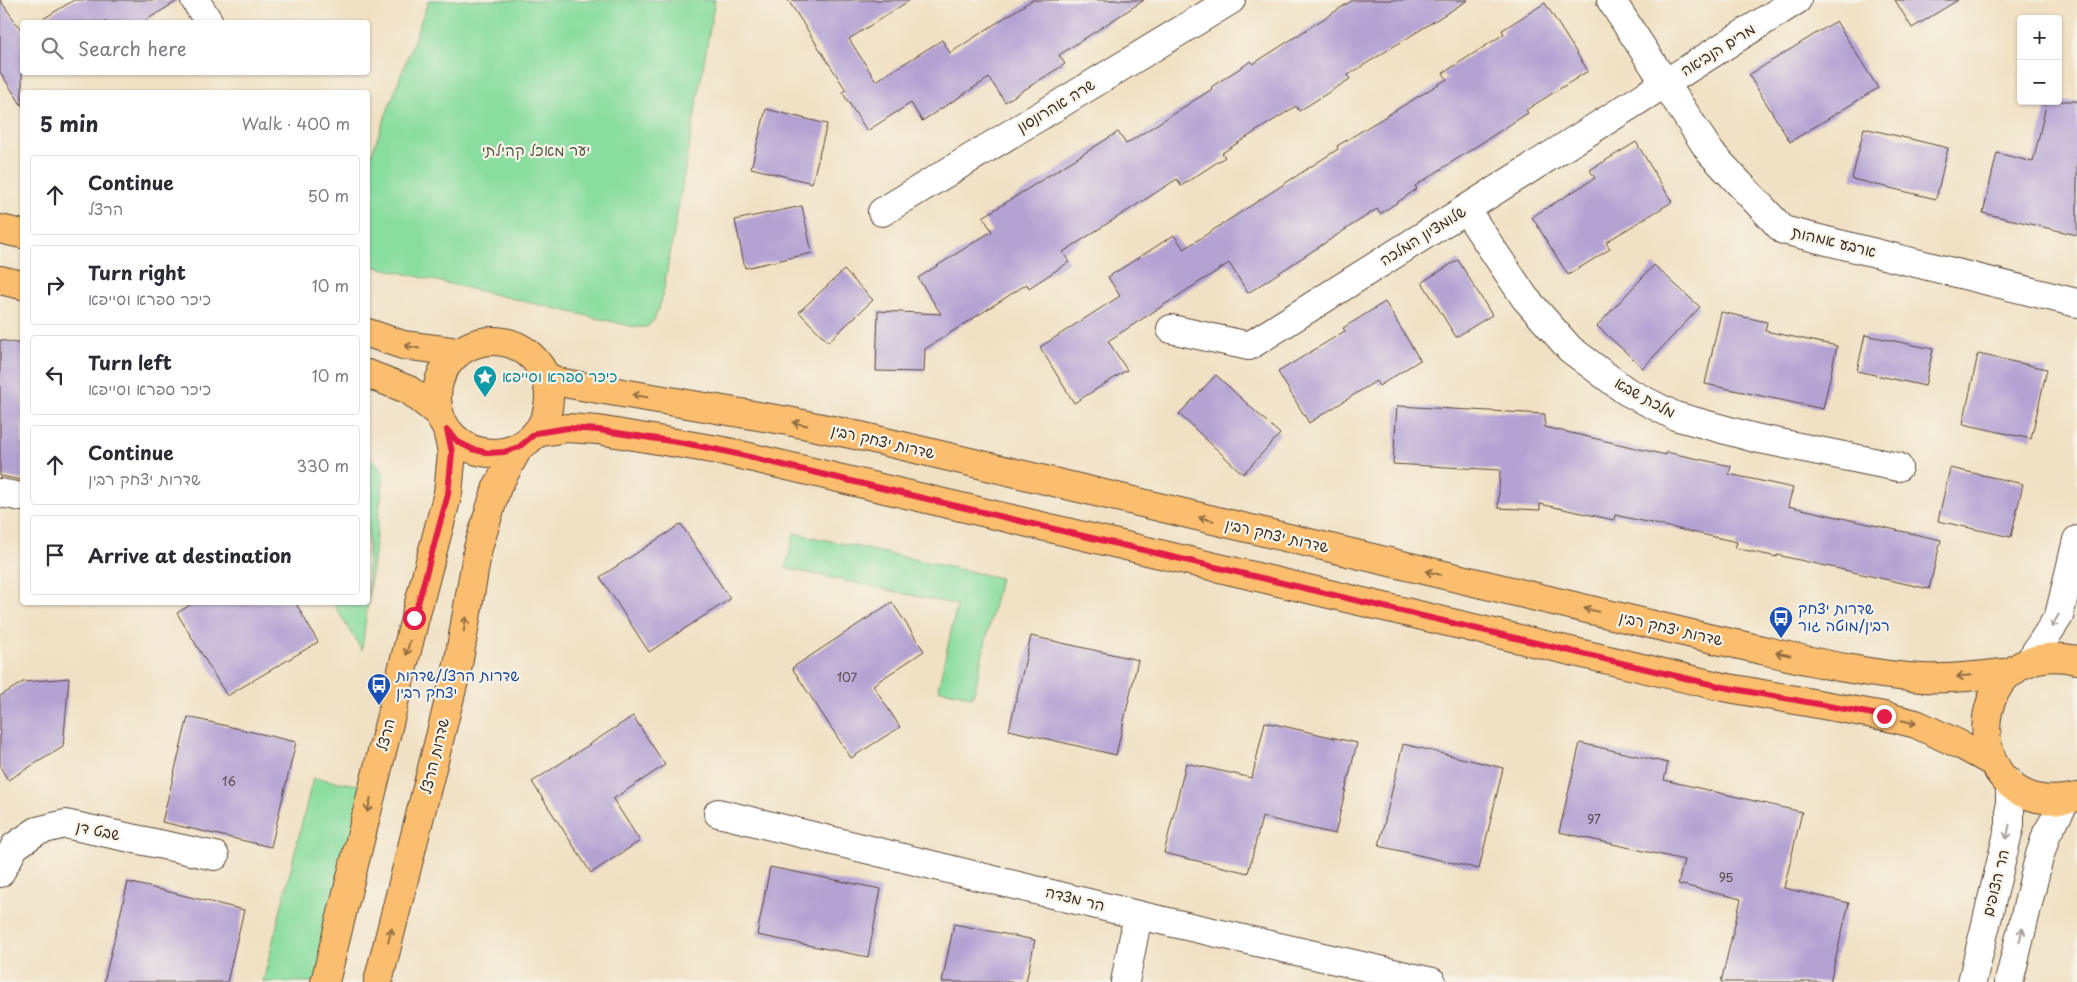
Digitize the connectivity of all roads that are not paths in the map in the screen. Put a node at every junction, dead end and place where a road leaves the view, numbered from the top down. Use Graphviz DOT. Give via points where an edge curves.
graph roads {
  1 [pos="195,0"];
  2 [pos="1231,0"];
  3 [pos="1611,0"];
  4 [pos="1797,0"];
  5 [pos="207,20"];
  6 [pos="1664,84"];
  7 [pos="1466,210"];
  8 [pos="882,212"];
  9 [pos="0,229"];
  10 [pos="20,234"];
  11 [pos="0,280"];
  12 [pos="20,285"];
  13 [pos="2077,303"];
  14 [pos="1171,329"];
  15 [pos="370,334"];
  16 [pos="459,352"];
  17 [pos="544,374"];
  18 [pos="370,375"];
  19 [pos="443,421"];
  20 [pos="527,440"];
  21 [pos="1898,468"];
  22 [pos="0,493"];
  23 [pos="20,497"];
  24 [pos="2077,540"];
  25 [pos="2077,660"];
  26 [pos="2021,667"];
  27 [pos="2002,773"];
  28 [pos="2072,798"];
  29 [pos="718,813"];
  30 [pos="215,856"];
  31 [pos="0,873"];
  32 [pos="1138,915"];
  33 [pos="325,982"];
  34 [pos="378,982"];
  35 [pos="1125,982"];
  36 [pos="1432,982"];
  37 [pos="1972,982"];
  38 [pos="2010,982"];
  1 -- 5 [label="street"];
  2 -- 8 [label="street, שרה אהרונסון"];
  3 -- 6 [label="street, ארבע אמהות"];
  4 -- 6 [label="street, מרים הנביאה"];
  6 -- 7 [label="street, שלומציון המלכה"];
  6 -- 13 [label="street, ארבע אמהות" via="1710,152 1784,230"];
  7 -- 14 [label="street, שלומציון המלכה" via="1249,346"];
  7 -- 21 [label="street, מלכת שבא" via="1526,298 1570,349 1626,391 1675,416 1755,438"];
  9 -- 10 [label="main road"];
  11 -- 12 [label="main road"];
  16 -- 15 [label="main road, one-way" via="403,345"];
  16 -- 17 [label="main road" via="479,343 512,345 527,353"];
  16 -- 19 [label="main road" via="440,379 437,396"];
  17 -- 20 [label="main road" via="548,405 544,420"];
  26 -- 17 [label="main road, שדרות יצחק רבין, one-way" via="1920,678 1831,664 1698,636 865,438 788,421 558,382"];
  18 -- 19 [label="main road" via="409,390"];
  19 -- 20 [label="main road" via="458,442 488,453 504,452"];
  19 -- 33 [label="main road, הרצל, one-way" via="452,452 448,494 414,618"];
  20 -- 27 [label="main road, one-way" via="568,428 724,451 1723,687 1916,724 1963,746"];
  34 -- 20 [label="main road, שדרות הרצל, one-way" via="458,665 478,548 497,488"];
  22 -- 23 [label="street"];
  24 -- 26 [label="street, one-way" via="2059,616"];
  25 -- 26 [label="main road, שדרות יצחק רבין" via="2053,657"];
  26 -- 27 [label="main road" via="1996,690 1987,712 1986,738"];
  27 -- 28 [label="main road" via="2037,798"];
  27 -- 37 [label="street, הר הצופים, one-way" via="2010,825"];
  38 -- 28 [label="street, one-way" via="2039,858 2048,833"];
  29 -- 32 [label="street, הר מצדה"];
  30 -- 31 [label="street, שבט דן" via="66,824 37,831 15,846"];
  32 -- 35 [label="street"];
  32 -- 36 [label="street, הר מצדה"];
}
